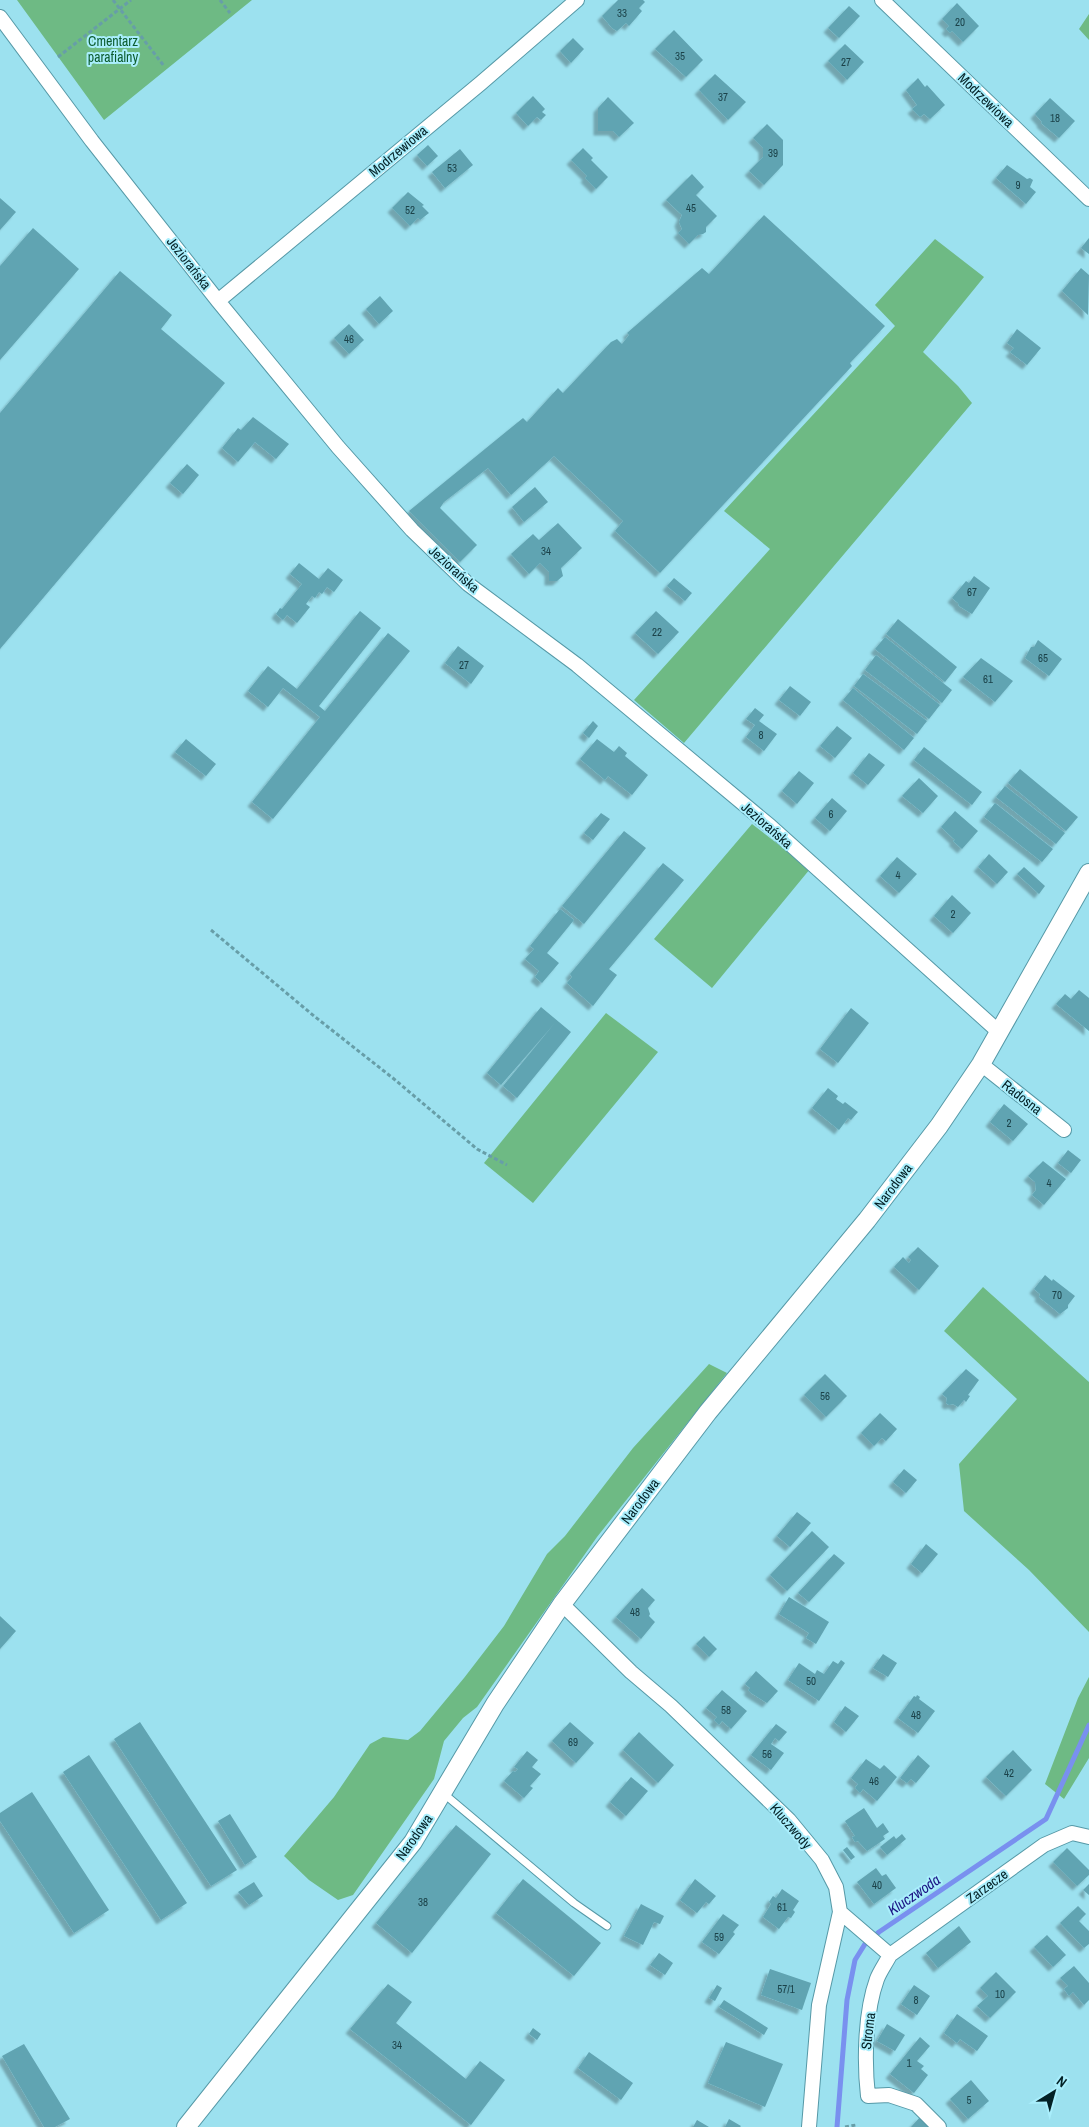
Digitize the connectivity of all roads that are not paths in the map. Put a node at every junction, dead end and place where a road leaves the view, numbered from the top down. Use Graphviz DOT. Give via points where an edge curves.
graph roads {
  1 [pos="577,0"];
  2 [pos="882,0"];
  3 [pos="0,17"];
  4 [pos="1089,199"];
  5 [pos="218,301"];
  6 [pos="1089,873"];
  7 [pos="999,1032"];
  8 [pos="981,1064"];
  9 [pos="1064,1130"];
  10 [pos="562,1604"];
  11 [pos="442,1793"];
  12 [pos="1089,1837"];
  13 [pos="840,1912"];
  14 [pos="607,1926"];
  15 [pos="886,1952"];
  16 [pos="186,2127"];
  17 [pos="809,2127"];
  18 [pos="939,2127"];
  1 -- 5 [label="street, Modrzewiowa"];
  2 -- 4 [label="street, Modrzewiowa"];
  3 -- 5 [label="street, Jeziorańska" via="92,141"];
  5 -- 7 [label="street, Jeziorańska" via="344,454 412,530 468,584 577,666 770,826"];
  6 -- 7 [label="street, Narodowa"];
  7 -- 8 [label="street, Narodowa"];
  8 -- 9 [label="street, Radosna"];
  8 -- 10 [label="street, Narodowa" via="939,1126 867,1220 708,1412"];
  10 -- 11 [label="street, Narodowa" via="495,1704"];
  10 -- 13 [label="street, Kluczwody" via="789,1820 822,1860 836,1887"];
  11 -- 14 [label="lane"];
  11 -- 16 [label="street, Narodowa" via="413,1842"];
  12 -- 15 [label="street, Zarzecze" via="1072,1833 1044,1845"];
  13 -- 15 [label="street"];
  13 -- 17 [label="street, Kluczwody" via="819,2005"];
  15 -- 18 [label="street, Stroma" via="871,2008 864,2065 868,2096 889,2096 916,2104"];
}
